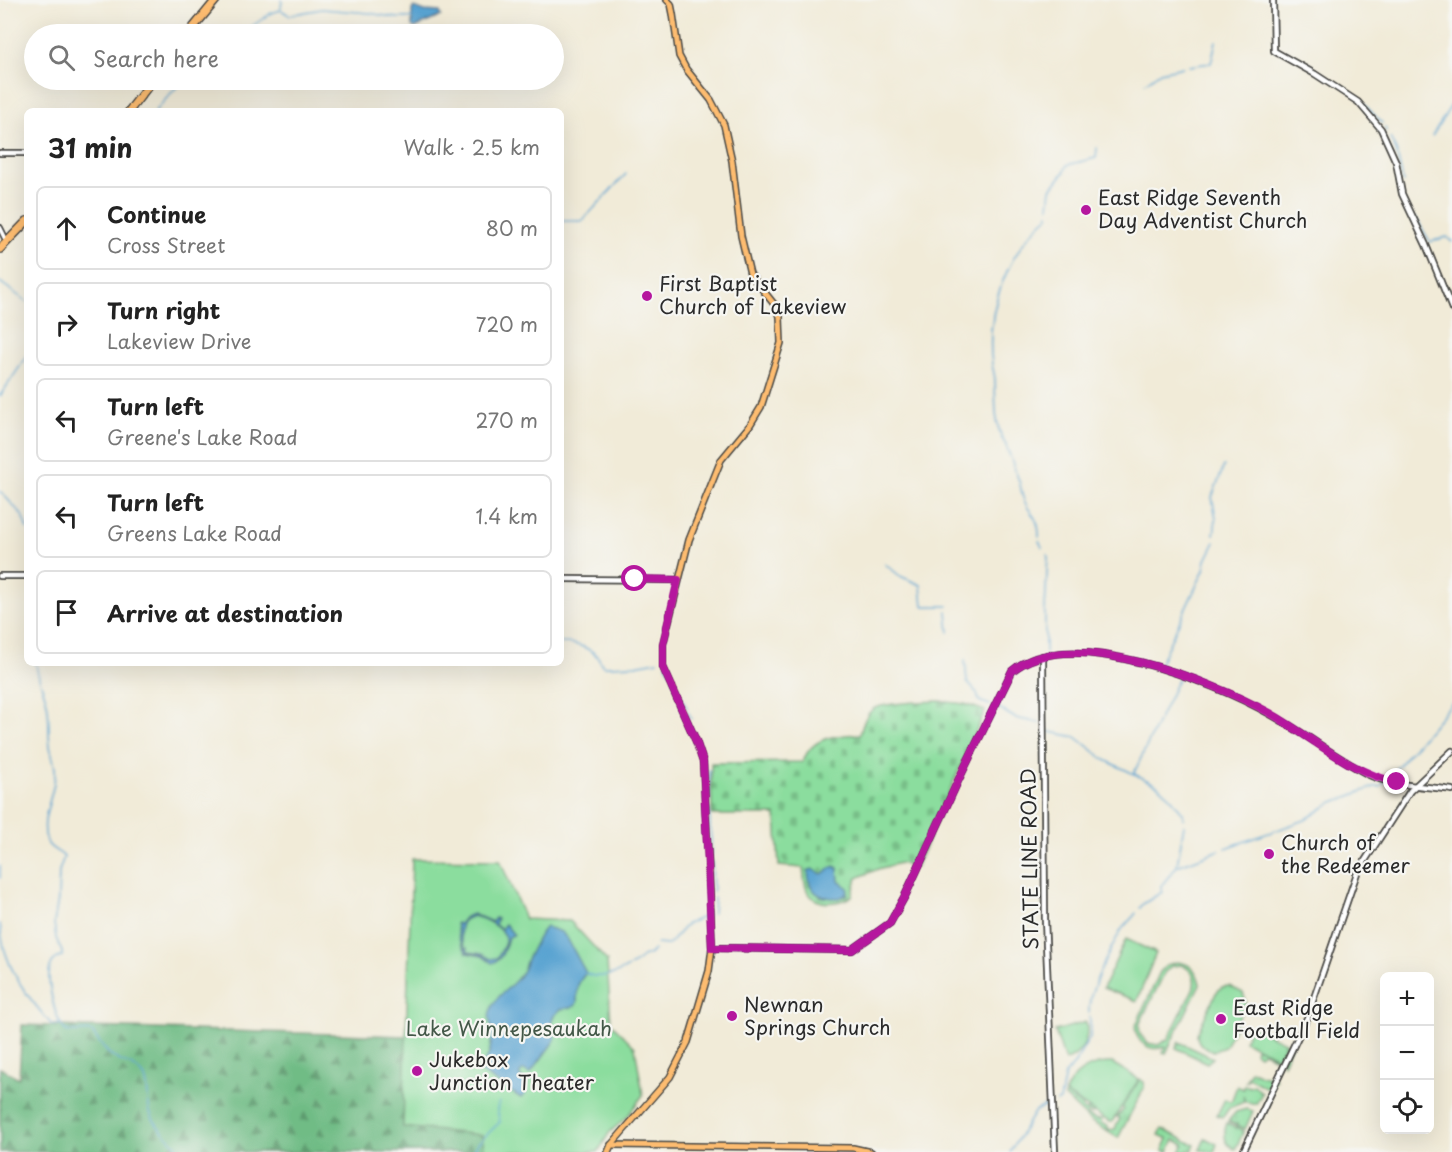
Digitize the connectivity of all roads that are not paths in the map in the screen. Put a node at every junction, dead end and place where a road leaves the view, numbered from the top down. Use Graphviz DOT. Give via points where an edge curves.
graph roads {
  1 [pos="216,0"];
  2 [pos="667,0"];
  3 [pos="1273,0"];
  4 [pos="196,24"];
  5 [pos="145,90"];
  6 [pos="131,108"];
  7 [pos="3,153"];
  8 [pos="24,153"];
  9 [pos="24,224"];
  10 [pos="0,228"];
  11 [pos="7,242"];
  12 [pos="0,249"];
  13 [pos="1452,309"];
  14 [pos="0,576"];
  15 [pos="24,576"];
  16 [pos="564,579"];
  17 [pos="678,580"];
  18 [pos="1043,656"];
  19 [pos="1452,751"];
  20 [pos="1416,784"];
  21 [pos="1452,790"];
  22 [pos="712,948"];
  23 [pos="611,1145"];
  24 [pos="608,1152"];
  25 [pos="871,1152"];
  26 [pos="1055,1152"];
  27 [pos="1243,1152"];
  1 -- 4 [label="highway"];
  2 -- 17 [label="main road" via="682,62 711,100 724,125 750,274 778,309 781,333 760,407 722,460 689,540"];
  3 -- 13 [label="street" via="1274,51 1358,102 1385,135 1396,162 1402,194"];
  5 -- 6 [label="highway"];
  7 -- 8 [label="street"];
  9 -- 11 [label="highway"];
  10 -- 11 [label="street"];
  11 -- 12 [label="highway"];
  14 -- 15 [label="street"];
  16 -- 17 [label="street"];
  17 -- 22 [label="main road" via="663,644 663,667 703,762"];
  18 -- 20 [label="street" via="1101,654 1183,676 1270,713 1367,774"];
  18 -- 22 [label="street" via="1012,671 890,923 852,950"];
  18 -- 26 [label="street, STATE LINE ROAD" via="1045,920"];
  19 -- 20 [label="street"];
  20 -- 21 [label="street"];
  20 -- 27 [label="street" via="1357,873 1307,1018"];
  22 -- 23 [label="main road" via="688,1042 670,1077"];
  23 -- 24 [label="main road"];
  23 -- 25 [label="main road" via="800,1146"];
}
